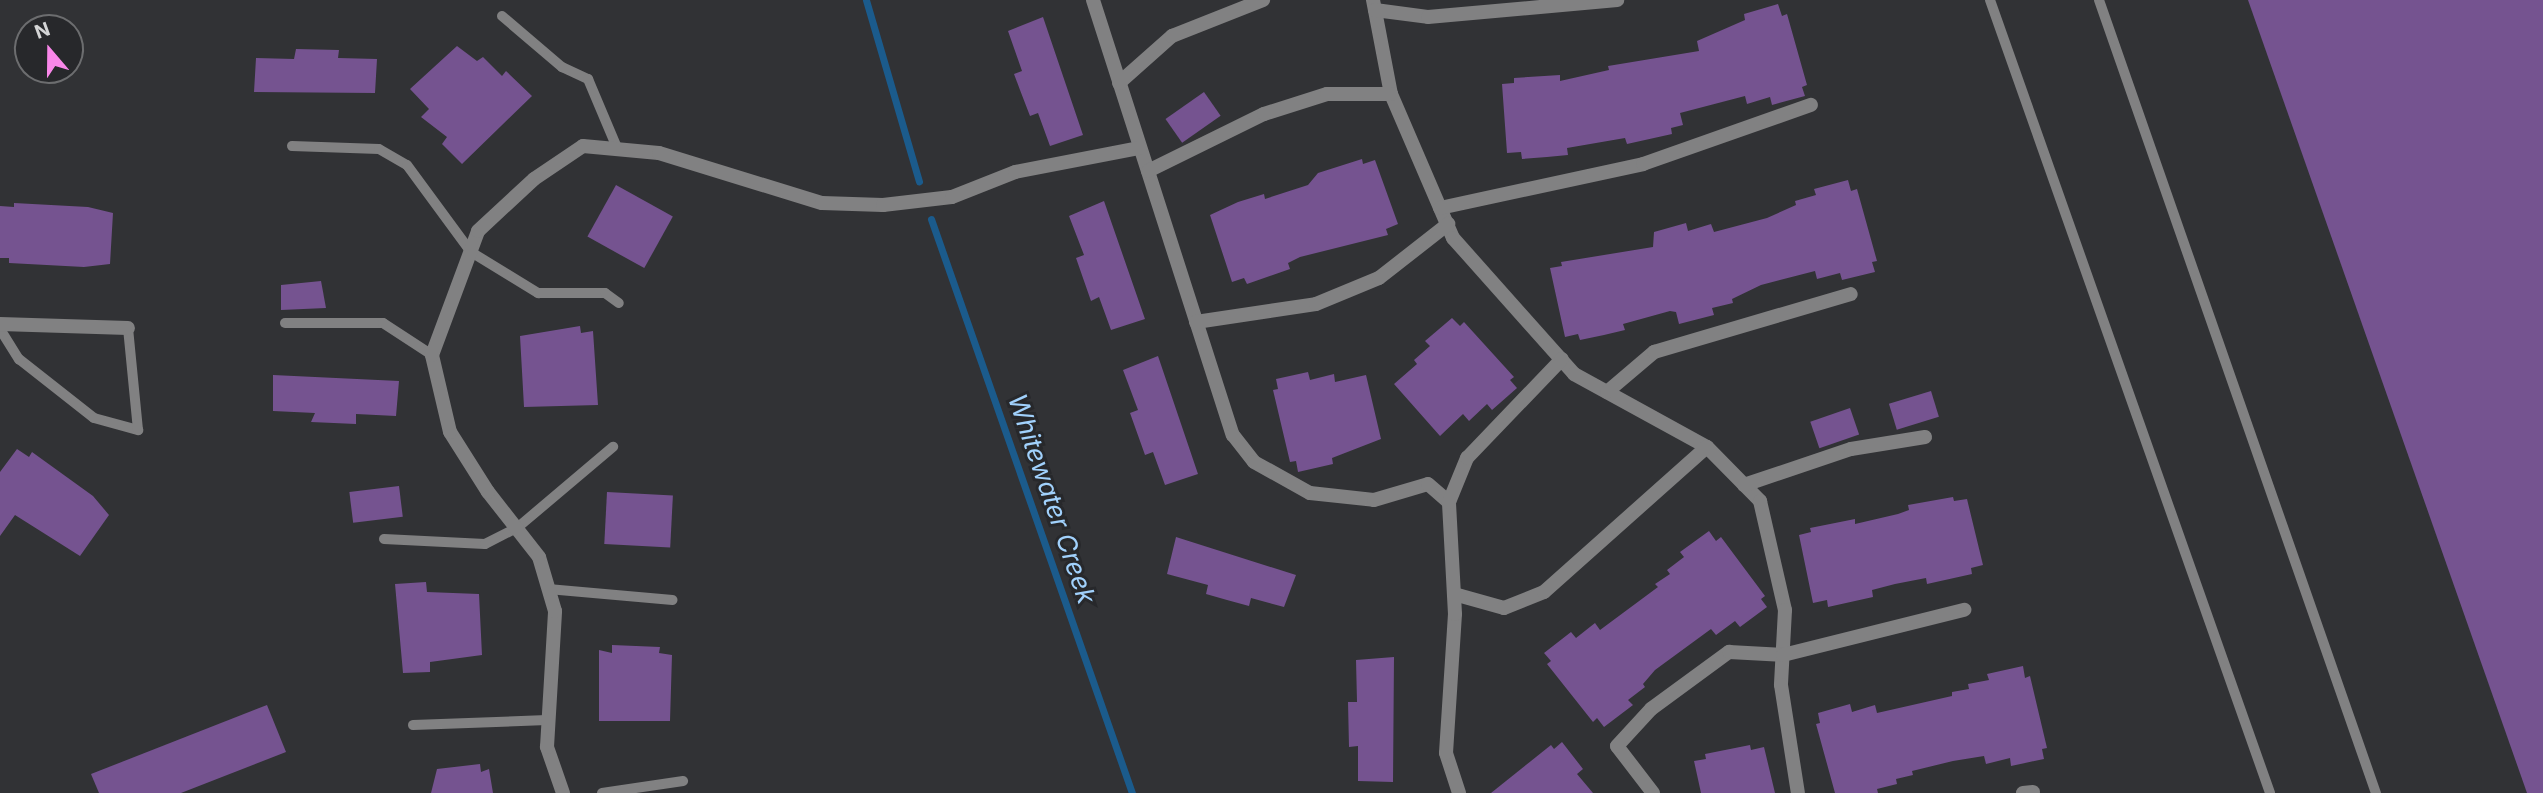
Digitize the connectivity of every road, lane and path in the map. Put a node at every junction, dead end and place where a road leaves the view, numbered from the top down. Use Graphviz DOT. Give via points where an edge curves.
graph roads {
  1 [pos="1093,0"];
  2 [pos="1264,0"];
  3 [pos="1617,0"];
  4 [pos="1990,0"];
  5 [pos="2099,0"];
  6 [pos="1374,5"];
  7 [pos="502,16"];
  8 [pos="1119,83"];
  9 [pos="1391,94"];
  10 [pos="1811,105"];
  11 [pos="292,146"];
  12 [pos="1140,148"];
  13 [pos="618,150"];
  14 [pos="1148,171"];
  15 [pos="1440,208"];
  16 [pos="1448,224"];
  17 [pos="471,252"];
  18 [pos="1851,295"];
  19 [pos="619,303"];
  20 [pos="1196,322"];
  21 [pos="285,323"];
  22 [pos="0,326"];
  23 [pos="128,328"];
  24 [pos="432,355"];
  25 [pos="1562,359"];
  26 [pos="1608,392"];
  27 [pos="1925,437"];
  28 [pos="613,447"];
  29 [pos="1707,447"];
  30 [pos="1744,485"];
  31 [pos="1449,502"];
  32 [pos="517,528"];
  33 [pos="384,539"];
  34 [pos="548,589"];
  35 [pos="1454,594"];
  36 [pos="673,600"];
  37 [pos="1964,610"];
  38 [pos="1783,655"];
  39 [pos="547,720"];
  40 [pos="413,725"];
  41 [pos="683,780"];
  42 [pos="563,793"];
  43 [pos="602,793"];
  44 [pos="1459,793"];
  45 [pos="1653,793"];
  46 [pos="1798,793"];
  47 [pos="2270,793"];
  48 [pos="2376,793"];
  1 -- 8 [label="street"];
  2 -- 8 [label="street" via="1172,36"];
  3 -- 6 [label="street" via="1428,16"];
  4 -- 47 [label="lane"];
  5 -- 48 [label="lane"];
  6 -- 9 [label="street"];
  7 -- 13 [label="lane" via="562,67 588,79"];
  8 -- 12 [label="street"];
  9 -- 14 [label="street" via="1327,94 1264,114"];
  9 -- 15 [label="street"];
  10 -- 15 [label="street" via="1643,164"];
  11 -- 17 [label="lane" via="379,149 407,165"];
  12 -- 13 [label="street" via="1014,172 952,197 883,205 822,203 659,153"];
  12 -- 14 [label="street"];
  13 -- 17 [label="street" via="583,146 534,178 478,230"];
  14 -- 20 [label="street"];
  15 -- 16 [label="street"];
  16 -- 20 [label="street" via="1379,278 1316,304"];
  16 -- 25 [label="street" via="1453,238"];
  17 -- 19 [label="lane" via="538,293 605,293"];
  17 -- 24 [label="street"];
  18 -- 26 [label="street" via="1654,352"];
  20 -- 31 [label="street" via="1233,435 1254,463 1311,493 1374,500 1428,484"];
  21 -- 24 [label="lane" via="383,323"];
  22 -- 23 [label="street"];
  22 -- 23 [label="lane" via="19,359 94,418 138,430"];
  24 -- 32 [label="street" via="450,432"];
  25 -- 26 [label="street" via="1574,374"];
  25 -- 31 [label="street" via="1467,458"];
  26 -- 29 [label="street"];
  27 -- 30 [label="street" via="1851,449"];
  28 -- 32 [label="lane"];
  29 -- 30 [label="street"];
  29 -- 35 [label="street" via="1544,592 1504,608"];
  30 -- 38 [label="street" via="1760,501 1782,596"];
  31 -- 35 [label="street"];
  32 -- 33 [label="lane" via="485,544"];
  32 -- 34 [label="street" via="539,557"];
  34 -- 36 [label="lane"];
  34 -- 39 [label="street" via="555,611"];
  35 -- 44 [label="street" via="1446,753"];
  37 -- 38 [label="street"];
  38 -- 45 [label="street" via="1729,652 1651,709 1617,746"];
  38 -- 46 [label="street" via="1781,685"];
  39 -- 40 [label="lane"];
  39 -- 42 [label="street" via="547,747"];
  41 -- 43 [label="lane"];
}
